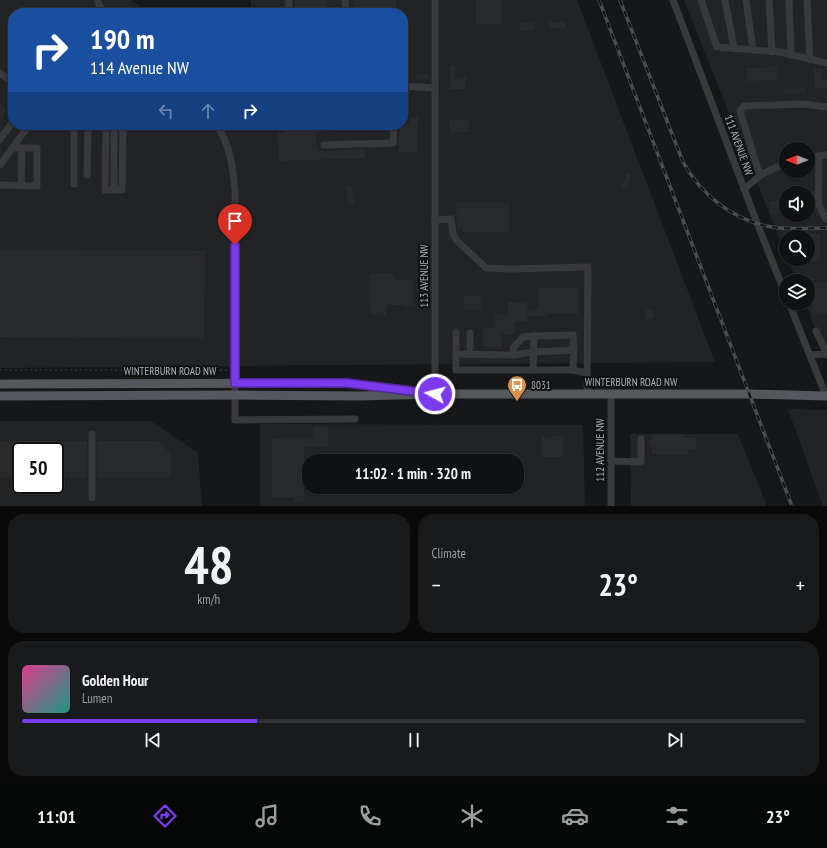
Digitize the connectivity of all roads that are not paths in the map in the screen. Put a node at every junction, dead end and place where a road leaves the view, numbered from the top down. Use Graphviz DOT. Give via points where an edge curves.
graph roads {
  1 [pos="435,0"];
  2 [pos="674,0"];
  3 [pos="702,0"];
  4 [pos="725,0"];
  5 [pos="746,0"];
  6 [pos="769,0"];
  7 [pos="789,0"];
  8 [pos="807,0"];
  9 [pos="734,48"];
  10 [pos="753,50"];
  11 [pos="772,52"];
  12 [pos="791,55"];
  13 [pos="810,59"];
  14 [pos="827,62"];
  15 [pos="0,73"];
  16 [pos="8,79"];
  17 [pos="408,86"];
  18 [pos="436,88"];
  19 [pos="827,107"];
  20 [pos="8,129"];
  21 [pos="26,130"];
  22 [pos="74,130"];
  23 [pos="88,130"];
  24 [pos="106,130"];
  25 [pos="114,130"];
  26 [pos="123,130"];
  27 [pos="219,130"];
  28 [pos="394,130"];
  29 [pos="0,139"];
  30 [pos="324,145"];
  31 [pos="13,148"];
  32 [pos="22,148"];
  33 [pos="827,155"];
  34 [pos="815,156"];
  35 [pos="819,156"];
  36 [pos="0,165"];
  37 [pos="779,166"];
  38 [pos="87,174"];
  39 [pos="760,176"];
  40 [pos="74,184"];
  41 [pos="0,185"];
  42 [pos="21,186"];
  43 [pos="744,189"];
  44 [pos="114,190"];
  45 [pos="827,219"];
  46 [pos="436,220"];
  47 [pos="779,278"];
  48 [pos="792,310"];
  49 [pos="816,331"];
  50 [pos="456,333"];
  51 [pos="470,333"];
  52 [pos="534,336"];
  53 [pos="574,350"];
  54 [pos="533,352"];
  55 [pos="456,354"];
  56 [pos="470,354"];
  57 [pos="827,354"];
  58 [pos="513,355"];
  59 [pos="810,355"];
  60 [pos="533,370"];
  61 [pos="573,370"];
  62 [pos="587,373"];
  63 [pos="235,383"];
  64 [pos="0,384"];
  65 [pos="435,394"];
  66 [pos="587,394"];
  67 [pos="611,394"];
  68 [pos="234,395"];
  69 [pos="0,396"];
  70 [pos="826,396"];
  71 [pos="355,419"];
  72 [pos="92,434"];
  73 [pos="641,439"];
  74 [pos="611,462"];
  75 [pos="92,498"];
  76 [pos="612,506"];
  1 -- 18 [label="street, 113 AVENUE NW"];
  2 -- 43 [label="street, 111 AVENUE NW"];
  3 -- 9 [label="street" via="717,47"];
  4 -- 9 [label="street"];
  5 -- 10 [label="street"];
  6 -- 11 [label="street"];
  7 -- 12 [label="street"];
  8 -- 13 [label="street"];
  9 -- 10 [label="street"];
  10 -- 11 [label="street"];
  11 -- 12 [label="street"];
  12 -- 13 [label="street"];
  13 -- 14 [label="street"];
  15 -- 16 [label="street"];
  17 -- 18 [label="street"];
  18 -- 46 [label="street, 113 AVENUE NW"];
  19 -- 39 [label="street" via="804,104 744,106 740,111"];
  20 -- 29 [label="street"];
  21 -- 31 [label="street"];
  22 -- 40 [label="street"];
  23 -- 38 [label="street"];
  24 -- 44 [label="street" via="105,190"];
  25 -- 44 [label="street"];
  26 -- 44 [label="street" via="122,190"];
  27 -- 63 [label="street" via="233,167 235,190"];
  28 -- 30 [label="street" via="393,143"];
  31 -- 32 [label="street"];
  31 -- 36 [label="street"];
  32 -- 42 [label="street"];
  32 -- 42 [label="street" via="37,148 37,186"];
  33 -- 35 [label="street"];
  34 -- 35 [label="street"];
  35 -- 45 [label="street" via="818,203"];
  37 -- 39 [label="street"];
  39 -- 43 [label="street"];
  41 -- 42 [label="street"];
  43 -- 47 [label="street, 111 AVENUE NW"];
  46 -- 62 [label="street" via="451,219 456,240 486,268 588,267"];
  46 -- 65 [label="street, 113 AVENUE NW"];
  48 -- 59 [label="street"];
  49 -- 57 [label="street"];
  50 -- 55 [label="street"];
  51 -- 56 [label="street"];
  52 -- 53 [label="street" via="573,335"];
  52 -- 54 [label="street"];
  52 -- 58 [label="street" via="523,337 513,348"];
  53 -- 54 [label="street"];
  53 -- 61 [label="street"];
  54 -- 58 [label="street"];
  54 -- 60 [label="street"];
  55 -- 56 [label="street"];
  55 -- 60 [label="street" via="456,370"];
  56 -- 58 [label="street"];
  57 -- 59 [label="street"];
  59 -- 70 [label="street"];
  60 -- 61 [label="street"];
  61 -- 62 [label="street"];
  62 -- 66 [label="street"];
  63 -- 64 [label="main road, WINTERBURN ROAD NW"];
  63 -- 65 [label="main road, WINTERBURN ROAD NW" via="347,383"];
  63 -- 68 [label="street"];
  65 -- 66 [label="main road, WINTERBURN ROAD NW"];
  65 -- 68 [label="main road, WINTERBURN ROAD NW"];
  66 -- 67 [label="main road, WINTERBURN ROAD NW"];
  67 -- 70 [label="main road, WINTERBURN ROAD NW"];
  67 -- 74 [label="street, 112 AVENUE NW"];
  68 -- 69 [label="main road, WINTERBURN ROAD NW"];
  68 -- 71 [label="street" via="235,420"];
  72 -- 75 [label="street"];
  73 -- 74 [label="street" via="641,462"];
  74 -- 76 [label="street, 112 AVENUE NW"];
}
